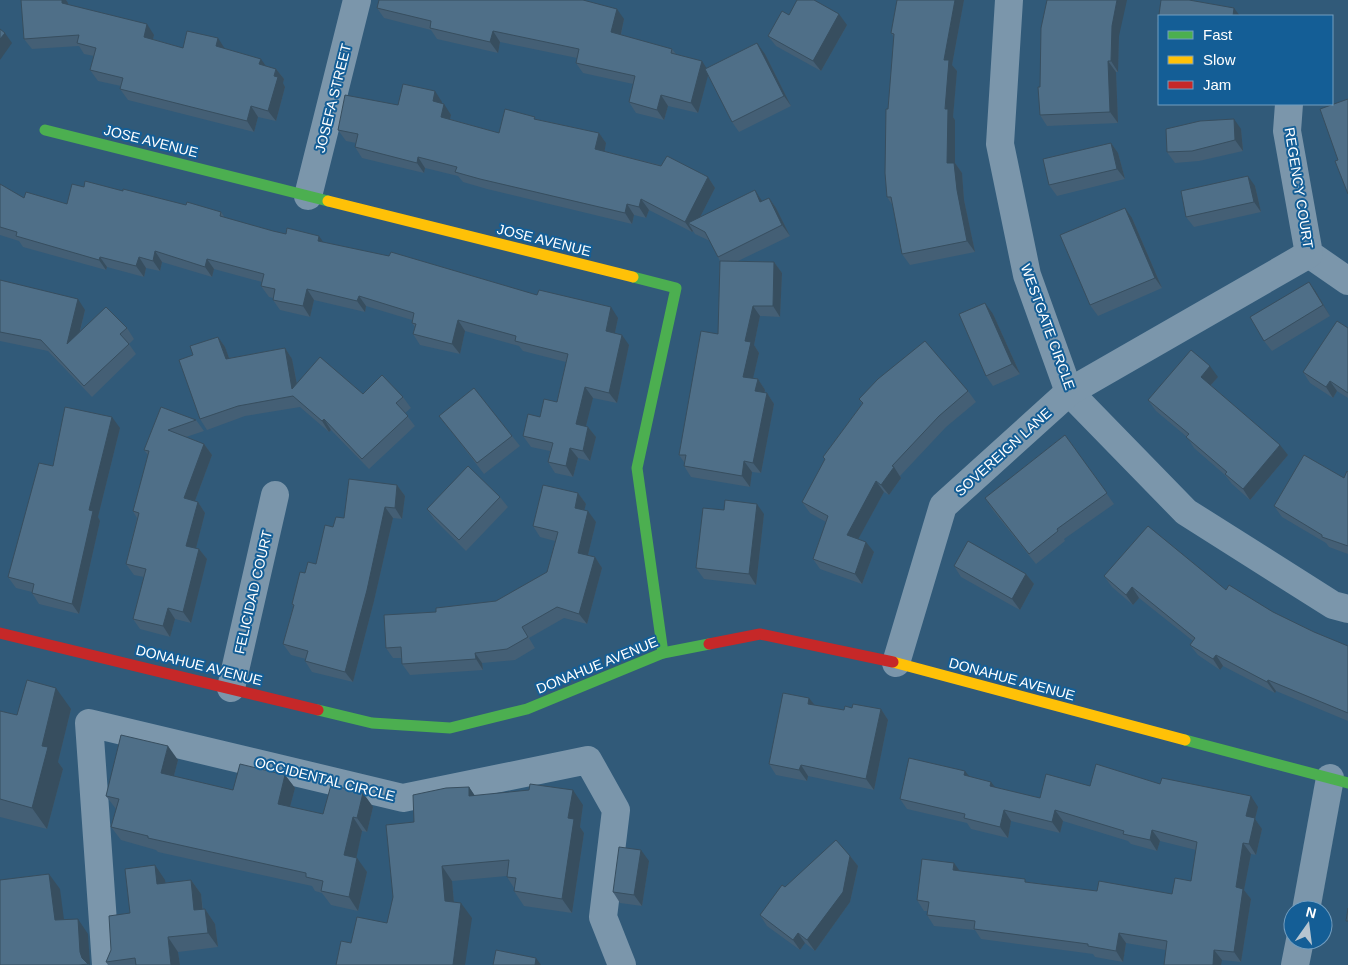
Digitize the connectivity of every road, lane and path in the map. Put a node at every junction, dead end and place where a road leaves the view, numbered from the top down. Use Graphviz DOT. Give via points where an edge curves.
graph roads {
  1 [pos="357,0"];
  2 [pos="1009,0"];
  3 [pos="1289,105"];
  4 [pos="45,130"];
  5 [pos="308,196"];
  6 [pos="1309,254"];
  7 [pos="1348,281"];
  8 [pos="1069,392"];
  9 [pos="275,495"];
  10 [pos="1348,609"];
  11 [pos="0,633"];
  12 [pos="663,653"];
  13 [pos="896,664"];
  14 [pos="231,688"];
  15 [pos="1339,781"];
  16 [pos="1309,900"];
  17 [pos="1298,950"];
  18 [pos="106,965"];
  19 [pos="622,965"];
  20 [pos="1295,965"];
  1 -- 5 [label="street, JOSEFA STREET"];
  2 -- 8 [label="street, WESTGATE CIRCLE" via="1000,144 1027,275"];
  3 -- 6 [label="street, REGENCY COURT" via="1287,131"];
  4 -- 5 [label="street, JOSE AVENUE"];
  5 -- 12 [label="street, JOSE AVENUE" via="676,288 637,468"];
  6 -- 7 [label="street, REGENCY COURT"];
  6 -- 8 [label="street, SOVEREIGN LANE"];
  8 -- 10 [label="street, WESTGATE CIRCLE" via="1186,512 1334,605"];
  8 -- 13 [label="street, SOVEREIGN LANE" via="943,506"];
  9 -- 14 [label="street, FELICIDAD COURT"];
  11 -- 14 [label="street, DONAHUE AVENUE"];
  12 -- 13 [label="street, DONAHUE AVENUE" via="760,634"];
  12 -- 14 [label="street, DONAHUE AVENUE" via="527,709 450,728 372,723"];
  13 -- 15 [label="street, DONAHUE AVENUE"];
  15 -- 16 [label="street"];
  17 -- 20 [label="street"];
  18 -- 19 [label="street, OCCIDENTAL CIRCLE" via="90,723 403,798 588,760 616,810 603,917"];
}
